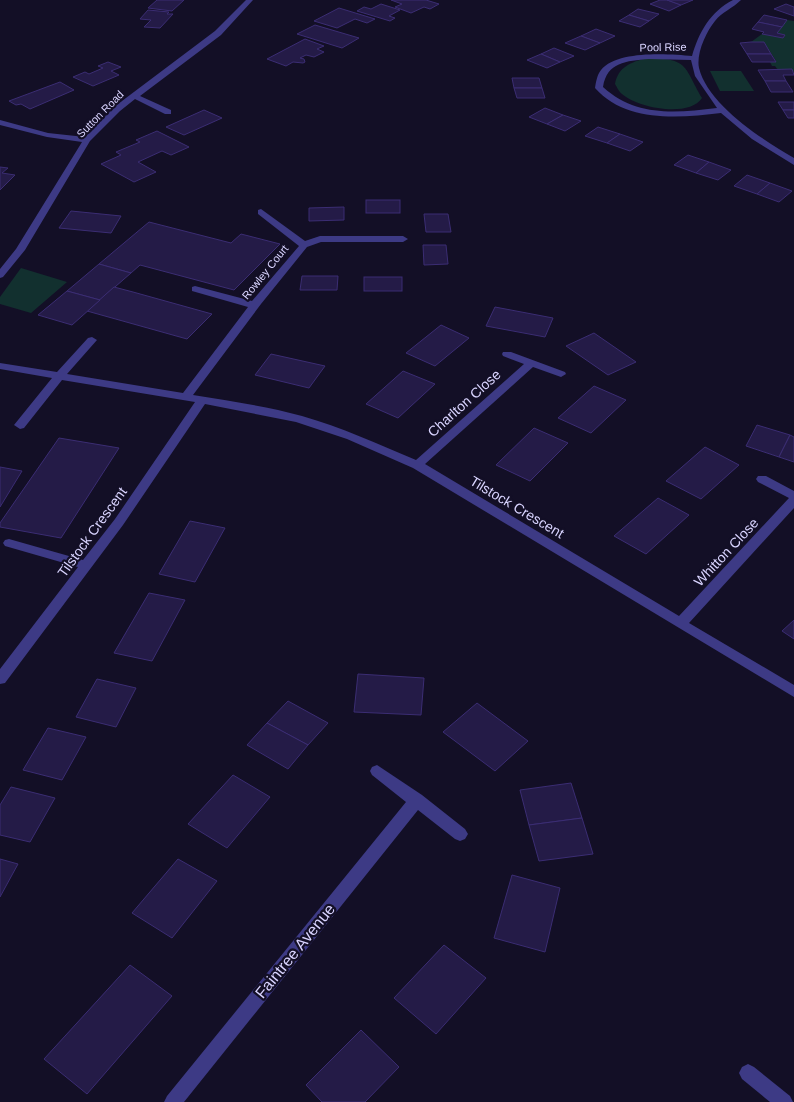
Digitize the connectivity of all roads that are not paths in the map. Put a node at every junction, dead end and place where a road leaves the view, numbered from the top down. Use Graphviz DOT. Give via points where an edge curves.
graph roads {
  1 [pos="250,0"];
  2 [pos="738,0"];
  3 [pos="695,58"];
  4 [pos="134,96"];
  5 [pos="724,110"];
  6 [pos="168,112"];
  7 [pos="0,122"];
  8 [pos="88,140"];
  9 [pos="794,162"];
  10 [pos="261,212"];
  11 [pos="403,238"];
  12 [pos="304,245"];
  13 [pos="20,250"];
  14 [pos="31,252"];
  15 [pos="0,275"];
  16 [pos="194,289"];
  17 [pos="254,305"];
  18 [pos="92,340"];
  19 [pos="507,354"];
  20 [pos="531,363"];
  21 [pos="0,366"];
  22 [pos="561,374"];
  23 [pos="59,376"];
  24 [pos="187,396"];
  25 [pos="203,399"];
  26 [pos="20,425"];
  27 [pos="417,466"];
  28 [pos="762,478"];
  29 [pos="794,496"];
  30 [pos="794,500"];
  31 [pos="9,543"];
  32 [pos="86,565"];
  33 [pos="680,624"];
  34 [pos="0,679"];
  35 [pos="794,692"];
  36 [pos="377,771"];
  37 [pos="417,800"];
  38 [pos="460,834"];
  39 [pos="748,1073"];
  40 [pos="173,1102"];
  41 [pos="784,1102"];
  1 -- 4 [label="street, Sutton Road" via="201,47"];
  2 -- 3 [label="street, Pool Rise" via="708,24"];
  3 -- 5 [label="street, Pool Rise" via="695,67 708,93"];
  3 -- 5 [label="street, Pool Rise" via="652,57 620,62 606,69 598,88 606,97 645,112 674,115"];
  4 -- 6 [label="street"];
  4 -- 8 [label="street, Sutton Road"];
  5 -- 9 [label="street, Pool Rise" via="753,136"];
  7 -- 8 [label="street" via="47,135"];
  8 -- 13 [label="street, Sutton Road"];
  10 -- 12 [label="street"];
  11 -- 12 [label="street, Rowley Court" via="320,238"];
  12 -- 17 [label="street, Rowley Court"];
  13 -- 14 [label="street"];
  13 -- 15 [label="street, Sutton Road"];
  16 -- 17 [label="street"];
  17 -- 24 [label="street, Rowley Court"];
  18 -- 23 [label="street"];
  19 -- 20 [label="street, Charlton Close"];
  20 -- 22 [label="street, Charlton Close"];
  20 -- 27 [label="street, Charlton Close"];
  21 -- 23 [label="street, Tilstock Crescent"];
  23 -- 24 [label="street, Tilstock Crescent"];
  23 -- 26 [label="street"];
  24 -- 25 [label="street, Tilstock Crescent"];
  25 -- 27 [label="street, Tilstock Crescent" via="300,419 351,436"];
  25 -- 32 [label="street, Tilstock Crescent"];
  27 -- 33 [label="street, Tilstock Crescent"];
  28 -- 29 [label="street"];
  30 -- 33 [label="street, Whitton Close"];
  31 -- 32 [label="street"];
  32 -- 34 [label="street, Tilstock Crescent"];
  33 -- 35 [label="street, Tilstock Crescent"];
  36 -- 37 [label="street"];
  37 -- 38 [label="street"];
  37 -- 40 [label="street, Faintree Avenue"];
  39 -- 41 [label="street"];
}
